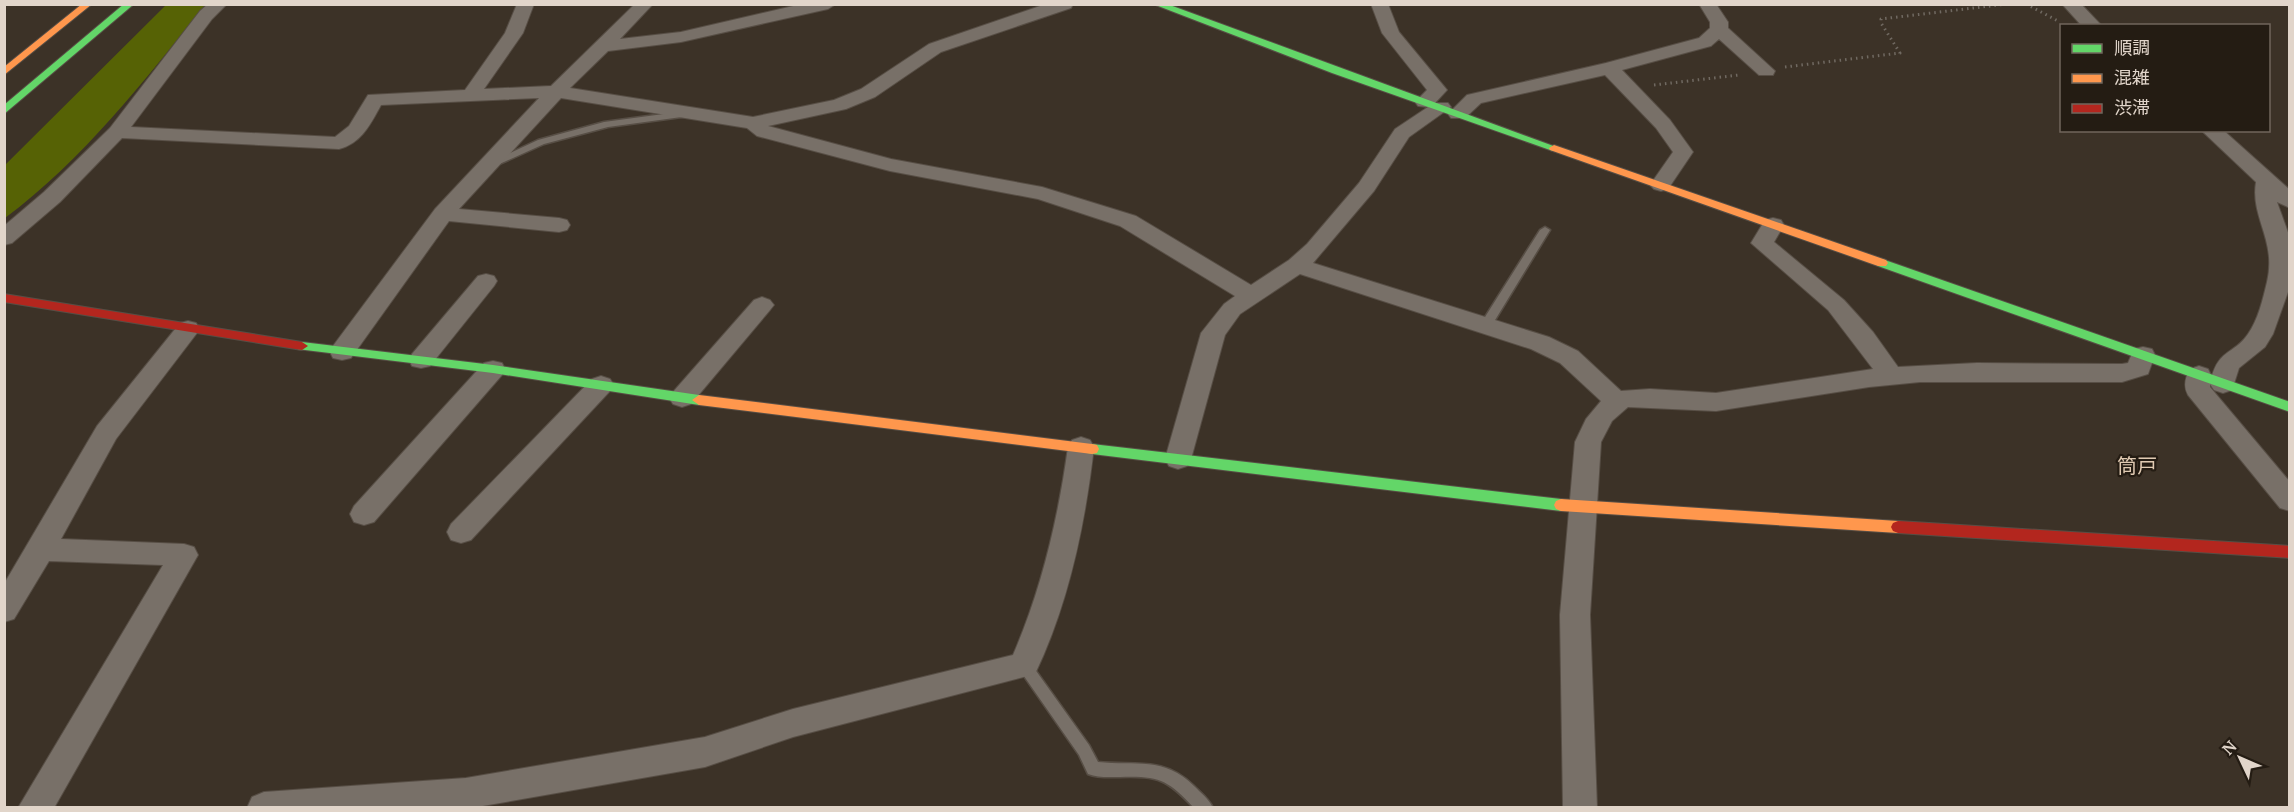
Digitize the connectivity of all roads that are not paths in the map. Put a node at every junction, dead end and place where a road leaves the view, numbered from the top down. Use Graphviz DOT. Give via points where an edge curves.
graph roads {
  1 [pos="88,4"];
  2 [pos="130,4"];
  3 [pos="219,4"];
  4 [pos="526,4"];
  5 [pos="645,4"];
  6 [pos="828,4"];
  7 [pos="1065,4"];
  8 [pos="1157,4"];
  9 [pos="1379,4"];
  10 [pos="1707,4"];
  11 [pos="2070,4"];
  12 [pos="2091,24"];
  13 [pos="1719,29"];
  14 [pos="604,46"];
  15 [pos="1609,68"];
  16 [pos="1766,70"];
  17 [pos="4,72"];
  18 [pos="555,92"];
  19 [pos="470,96"];
  20 [pos="1441,108"];
  21 [pos="4,111"];
  22 [pos="692,113"];
  23 [pos="753,123"];
  24 [pos="117,132"];
  25 [pos="2213,132"];
  26 [pos="488,165"];
  27 [pos="2267,181"];
  28 [pos="1661,185"];
  29 [pos="2289,202"];
  30 [pos="443,214"];
  31 [pos="559,225"];
  32 [pos="1773,225"];
  33 [pos="1545,230"];
  34 [pos="4,238"];
  35 [pos="1297,265"];
  36 [pos="486,281"];
  37 [pos="1252,296"];
  38 [pos="4,298"];
  39 [pos="762,305"];
  40 [pos="1486,325"];
  41 [pos="188,329"];
  42 [pos="342,351"];
  43 [pos="2143,355"];
  44 [pos="421,360"];
  45 [pos="493,369"];
  46 [pos="1891,376"];
  47 [pos="2211,380"];
  48 [pos="601,385"];
  49 [pos="682,398"];
  50 [pos="1617,402"];
  51 [pos="2289,407"];
  52 [pos="1081,447"];
  53 [pos="1178,459"];
  54 [pos="2289,501"];
  55 [pos="1583,507"];
  56 [pos="364,514"];
  57 [pos="461,532"];
  58 [pos="41,549"];
  59 [pos="2289,552"];
  60 [pos="4,610"];
  61 [pos="1024,665"];
  62 [pos="35,807"];
  63 [pos="264,807"];
  64 [pos="1205,807"];
  65 [pos="1580,807"];
  1 -- 17 [label="main road"];
  2 -- 21 [label="main road"];
  3 -- 24 [label="street" via="206,15"];
  4 -- 19 [label="street" via="514,33"];
  5 -- 14 [label="street"];
  6 -- 14 [label="street" via="681,37"];
  7 -- 23 [label="street" via="935,48 868,93 839,105"];
  8 -- 20 [label="main road"];
  9 -- 20 [label="street" via="1391,33 1437,90"];
  10 -- 13 [label="street" via="1719,22"];
  11 -- 12 [label="street"];
  13 -- 15 [label="street" via="1705,42"];
  13 -- 16 [label="street"];
  14 -- 18 [label="street"];
  15 -- 20 [label="street"];
  15 -- 28 [label="street" via="1663,124 1683,152"];
  18 -- 19 [label="street"];
  18 -- 22 [label="street"];
  18 -- 26 [label="street"];
  19 -- 24 [label="street" via="375,99 357,130 339,143"];
  20 -- 28 [label="main road"];
  20 -- 35 [label="street" via="1402,133 1367,187"];
  22 -- 23 [label="street"];
  22 -- 26 [label="lane" via="607,124 541,142"];
  23 -- 37 [label="street" via="764,132 890,165 1042,193 1128,221"];
  24 -- 34 [label="street"];
  25 -- 27 [label="street"];
  26 -- 30 [label="street"];
  27 -- 29 [label="street"];
  27 -- 47 [label="street" via="2264,193 2283,260 2278,282 2255,341"];
  28 -- 32 [label="main road"];
  30 -- 31 [label="street"];
  30 -- 42 [label="street"];
  32 -- 43 [label="main road"];
  32 -- 46 [label="street" via="1762,243 1836,305"];
  33 -- 40 [label="lane"];
  35 -- 37 [label="street"];
  35 -- 40 [label="street"];
  36 -- 44 [label="street"];
  37 -- 53 [label="street" via="1232,309 1213,333"];
  38 -- 41 [label="main road"];
  39 -- 49 [label="street"];
  40 -- 50 [label="street" via="1569,357"];
  41 -- 42 [label="main road"];
  41 -- 58 [label="street" via="105,433"];
  42 -- 44 [label="main road"];
  43 -- 46 [label="street" via="2139,368 2122,373"];
  43 -- 47 [label="main road"];
  44 -- 45 [label="main road"];
  45 -- 48 [label="main road"];
  45 -- 56 [label="street"];
  46 -- 50 [label="street" via="1722,402 1641,398"];
  47 -- 51 [label="main road"];
  47 -- 54 [label="street" via="2197,389"];
  48 -- 49 [label="main road"];
  48 -- 57 [label="street"];
  49 -- 52 [label="main road"];
  50 -- 55 [label="street" via="1591,430"];
  52 -- 53 [label="main road"];
  52 -- 61 [label="street" via="1076,497 1038,635"];
  53 -- 55 [label="main road"];
  55 -- 59 [label="main road"];
  55 -- 65 [label="street" via="1575,615"];
  58 -- 60 [label="street"];
  58 -- 62 [label="street" via="184,555"];
  61 -- 63 [label="street" via="793,723 705,752 466,793"];
  61 -- 64 [label="lane" via="1084,750 1093,769 1155,771 1173,778"];
}
